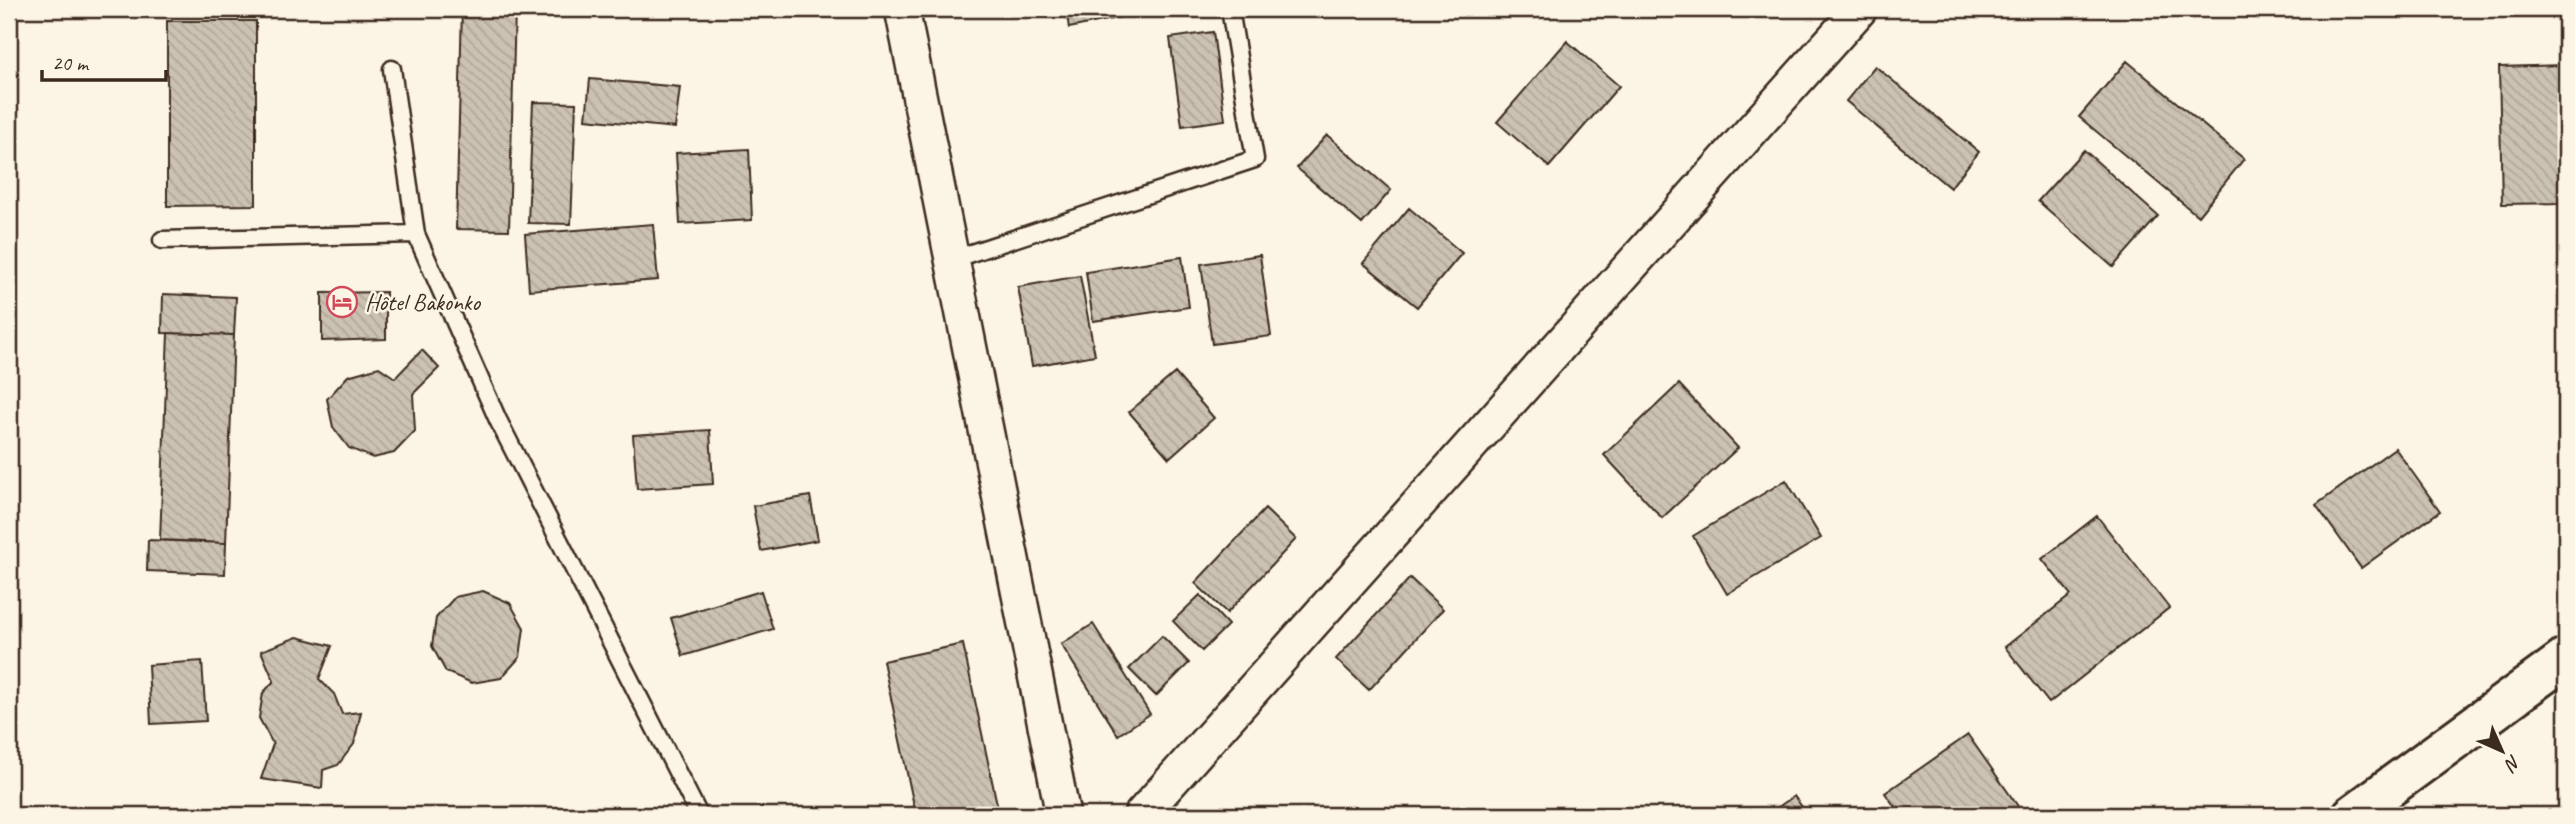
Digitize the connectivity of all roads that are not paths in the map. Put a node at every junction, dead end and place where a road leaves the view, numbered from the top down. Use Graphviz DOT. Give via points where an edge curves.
graph roads {
  1 [pos="902,9"];
  2 [pos="1230,9"];
  3 [pos="1860,9"];
  4 [pos="392,69"];
  5 [pos="416,234"];
  6 [pos="162,240"];
  7 [pos="950,260"];
  8 [pos="2566,658"];
  9 [pos="699,815"];
  10 [pos="1063,815"];
  11 [pos="1140,815"];
  12 [pos="2352,815"];
  1 -- 7 [label="street"];
  2 -- 7 [label="lane" via="1255,159"];
  3 -- 11 [label="street"];
  4 -- 5 [label="lane"];
  5 -- 6 [label="lane"];
  5 -- 9 [label="lane" via="498,420"];
  7 -- 10 [label="street"];
  8 -- 12 [label="main road"];
}
